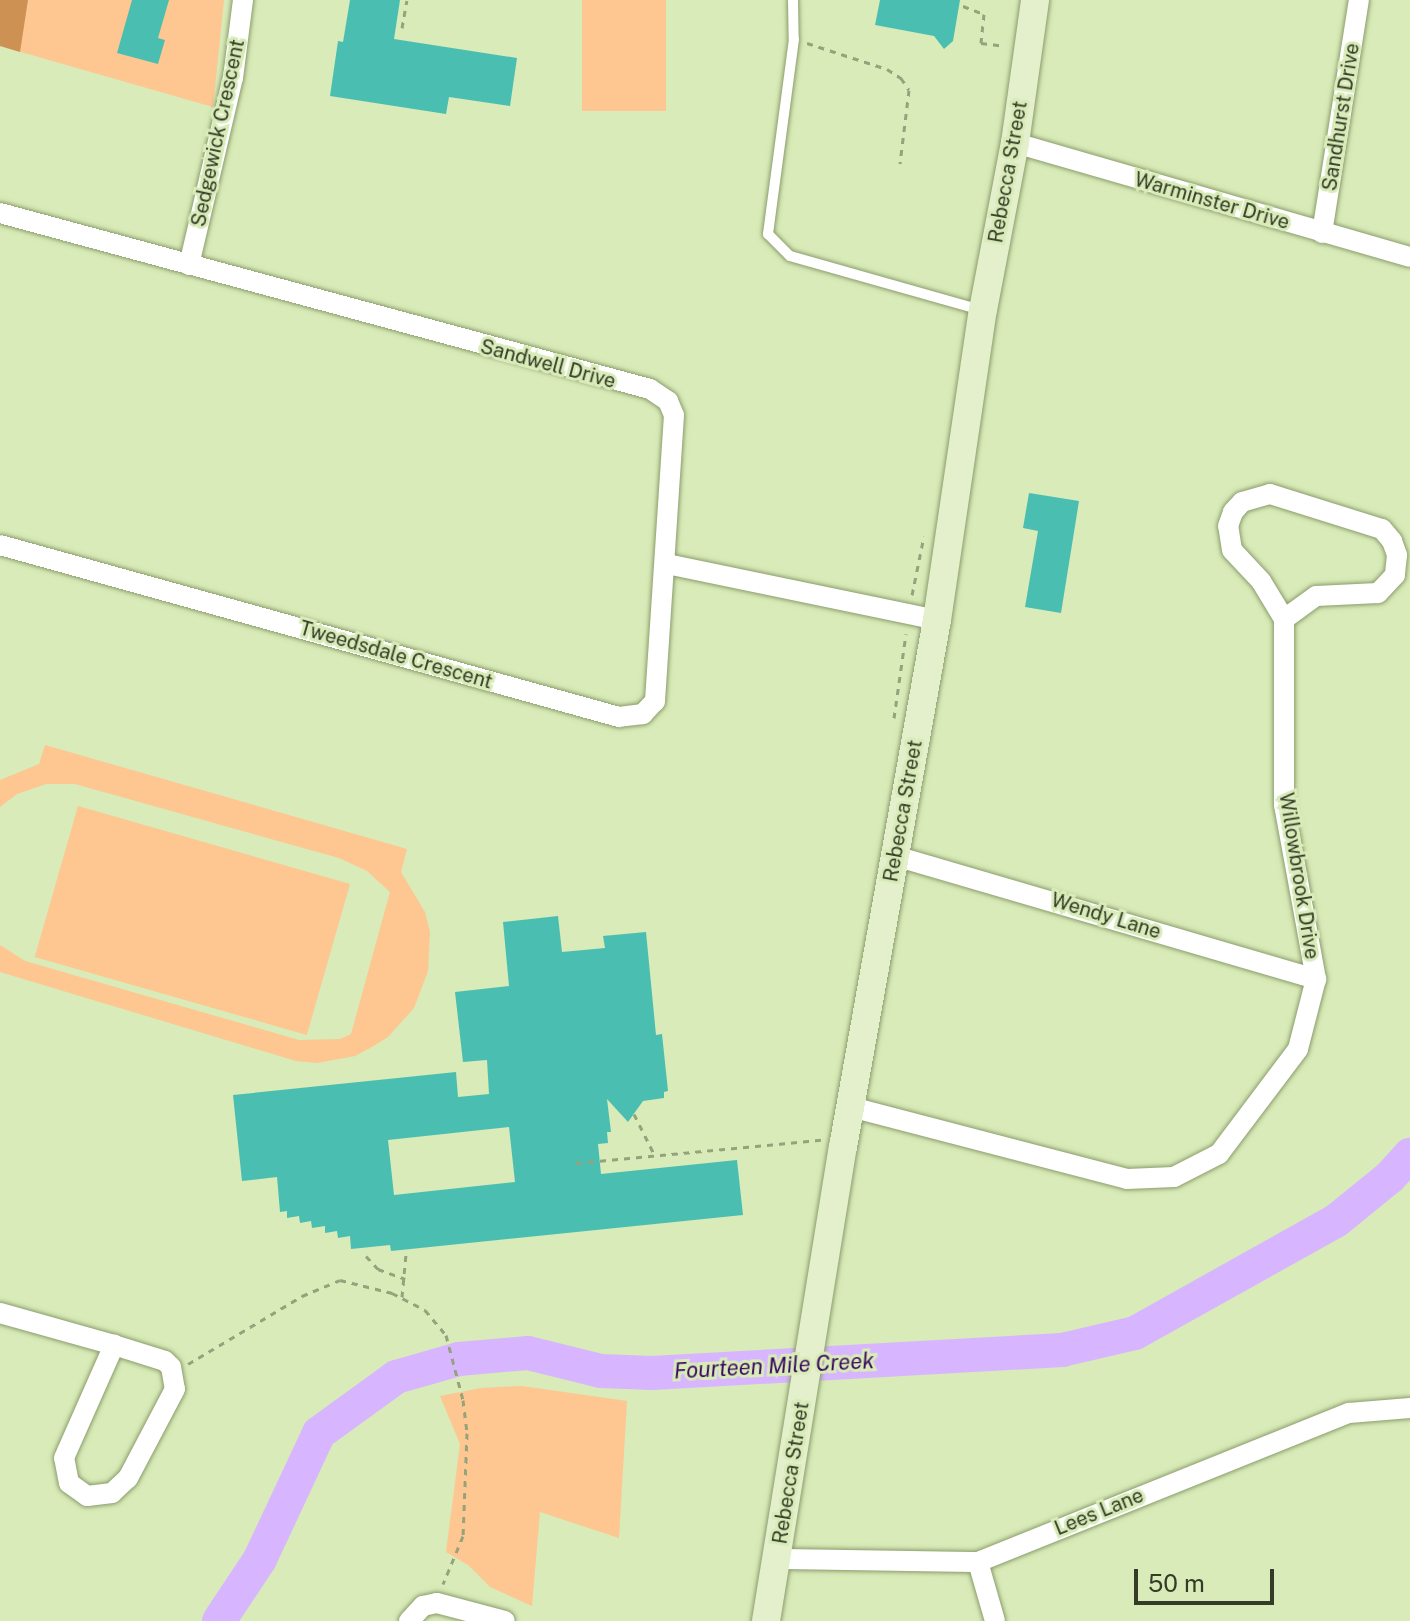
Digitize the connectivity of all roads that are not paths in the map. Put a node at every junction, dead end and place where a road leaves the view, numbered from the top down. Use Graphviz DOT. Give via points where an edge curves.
graph roads {
  1 [pos="243,0"];
  2 [pos="793,0"];
  3 [pos="1035,0"];
  4 [pos="1359,0"];
  5 [pos="1015,143"];
  6 [pos="0,213"];
  7 [pos="1322,233"];
  8 [pos="1410,257"];
  9 [pos="189,265"];
  10 [pos="983,310"];
  11 [pos="0,545"];
  12 [pos="667,564"];
  13 [pos="1284,619"];
  14 [pos="937,620"];
  15 [pos="895,856"];
  16 [pos="1316,979"];
  17 [pos="851,1107"];
  18 [pos="0,1313"];
  19 [pos="114,1345"];
  20 [pos="1410,1408"];
  21 [pos="778,1559"];
  22 [pos="978,1562"];
  23 [pos="409,1621"];
  24 [pos="505,1621"];
  25 [pos="766,1621"];
  26 [pos="995,1621"];
  1 -- 9 [label="street, Sedgewick Crescent" via="233,78"];
  2 -- 10 [label="lane" via="794,39 768,234 790,256"];
  3 -- 5 [label="main road, Rebecca Street"];
  4 -- 7 [label="street, Sandhurst Drive"];
  5 -- 7 [label="street, Warminster Drive"];
  5 -- 10 [label="main road, Rebecca Street"];
  6 -- 9 [label="street, Sandwell Drive"];
  7 -- 8 [label="street, Warminster Drive"];
  9 -- 12 [label="street, Sandwell Drive" via="650,389 668,401 674,415"];
  10 -- 14 [label="main road, Rebecca Street"];
  11 -- 12 [label="street, Tweedsdale Crescent" via="619,717 643,714 655,701"];
  12 -- 14 [label="street"];
  13 -- 13 [label="street" via="1316,596 1378,593 1395,575 1392,541 1382,529 1320,507 1270,494 1242,502 1233,512 1228,539"];
  13 -- 16 [label="street, Willowbrook Drive" via="1284,805"];
  14 -- 15 [label="main road, Rebecca Street"];
  15 -- 16 [label="street, Wendy Lane"];
  15 -- 17 [label="main road, Rebecca Street"];
  16 -- 17 [label="street, Willowbrook Drive" via="1298,1049 1219,1154 1174,1177 1127,1179"];
  17 -- 21 [label="main road, Rebecca Street"];
  18 -- 19 [label="street"];
  19 -- 19 [label="street" via="64,1458 69,1483 87,1496 112,1493 128,1478 175,1389 165,1361"];
  20 -- 22 [label="street, Lees Lane" via="1349,1413"];
  21 -- 22 [label="street, Lees Lane"];
  21 -- 25 [label="main road, Rebecca Street"];
  22 -- 26 [label="street"];
  23 -- 24 [label="street" via="423,1606 437,1603"];
}
